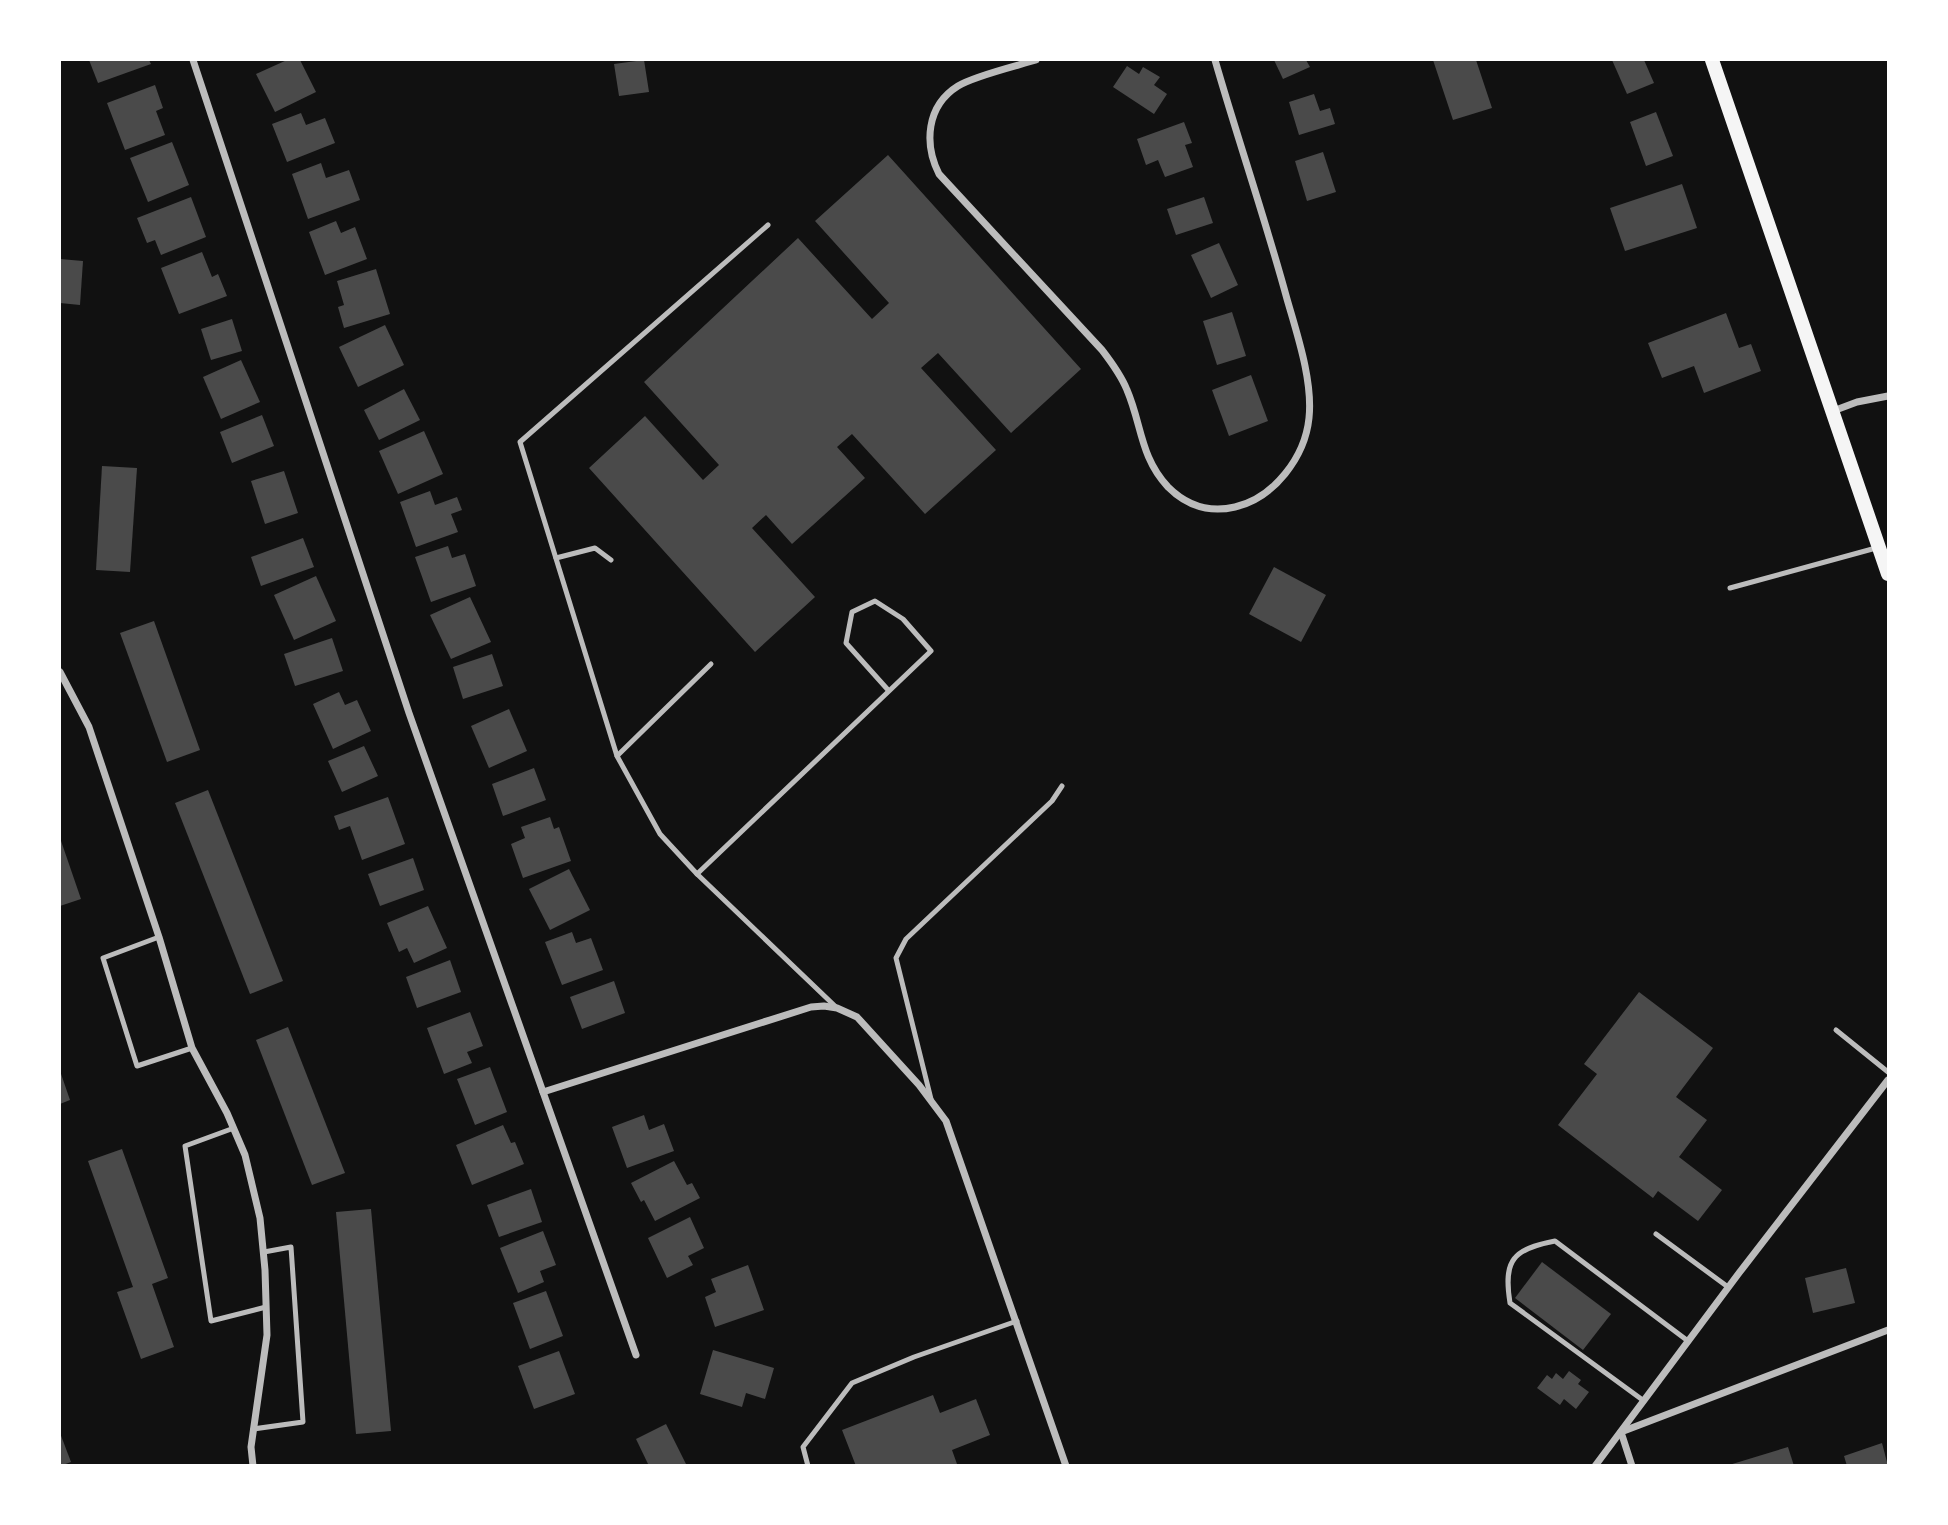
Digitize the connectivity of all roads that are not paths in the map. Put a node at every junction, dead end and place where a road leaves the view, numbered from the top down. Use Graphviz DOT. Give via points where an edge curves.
graph roads {
  1 [pos="193,60"];
  2 [pos="1037,60"];
  3 [pos="1215,60"];
  4 [pos="1712,60"];
  5 [pos="768,225"];
  6 [pos="1888,396"];
  7 [pos="1833,411"];
  8 [pos="1879,547"];
  9 [pos="556,558"];
  10 [pos="611,560"];
  11 [pos="1888,573"];
  12 [pos="1730,588"];
  13 [pos="711,664"];
  14 [pos="60,672"];
  15 [pos="889,691"];
  16 [pos="617,756"];
  17 [pos="1062,786"];
  18 [pos="697,874"];
  19 [pos="159,937"];
  20 [pos="837,1007"];
  21 [pos="1836,1030"];
  22 [pos="192,1048"];
  23 [pos="1888,1072"];
  24 [pos="1888,1080"];
  25 [pos="543,1092"];
  26 [pos="932,1102"];
  27 [pos="234,1128"];
  28 [pos="1656,1234"];
  29 [pos="264,1252"];
  30 [pos="1728,1287"];
  31 [pos="266,1307"];
  32 [pos="1017,1321"];
  33 [pos="1888,1329"];
  34 [pos="1688,1341"];
  35 [pos="636,1355"];
  36 [pos="1644,1401"];
  37 [pos="253,1429"];
  38 [pos="1620,1432"];
  39 [pos="253,1465"];
  40 [pos="808,1465"];
  41 [pos="1066,1465"];
  42 [pos="1595,1465"];
  43 [pos="1632,1465"];
  1 -- 25 [label="street" via="409,713"];
  2 -- 3 [label="street" via="959,85 948,94 932,119 932,161 1116,369 1127,389 1147,456 1167,486 1192,506 1221,509 1251,502 1276,484 1306,437 1310,404 1300,343"];
  4 -- 7 [label="main road"];
  5 -- 9 [label="lane" via="520,442"];
  6 -- 7 [label="street"];
  7 -- 8 [label="main road"];
  8 -- 11 [label="main road"];
  8 -- 12 [label="lane"];
  9 -- 10 [label="lane" via="595,548"];
  9 -- 16 [label="lane"];
  13 -- 16 [label="lane"];
  14 -- 19 [label="street" via="89,727"];
  15 -- 15 [label="lane" via="930,651 902,620 875,601 852,612 846,643"];
  15 -- 18 [label="lane"];
  16 -- 18 [label="lane" via="660,834"];
  17 -- 26 [label="lane" via="1052,801 906,939 896,958"];
  18 -- 20 [label="lane"];
  19 -- 22 [label="street"];
  19 -- 22 [label="lane" via="103,958 138,1066"];
  20 -- 25 [label="street" via="811,1007"];
  20 -- 26 [label="street" via="857,1017"];
  21 -- 23 [label="lane"];
  22 -- 27 [label="street"];
  24 -- 30 [label="street"];
  25 -- 35 [label="street"];
  26 -- 32 [label="street" via="946,1121"];
  27 -- 29 [label="street" via="245,1155"];
  27 -- 31 [label="lane" via="185,1146 211,1321"];
  28 -- 30 [label="lane"];
  29 -- 31 [label="street"];
  29 -- 37 [label="lane" via="291,1247 303,1422"];
  30 -- 34 [label="street"];
  31 -- 37 [label="street" via="267,1335"];
  32 -- 40 [label="lane" via="852,1382 803,1447"];
  32 -- 41 [label="street"];
  33 -- 38 [label="street"];
  34 -- 36 [label="street"];
  34 -- 36 [label="lane" via="1555,1241 1535,1245 1513,1259 1506,1279 1510,1303"];
  36 -- 38 [label="street"];
  37 -- 39 [label="street"];
  38 -- 42 [label="street"];
  38 -- 43 [label="street"];
}
